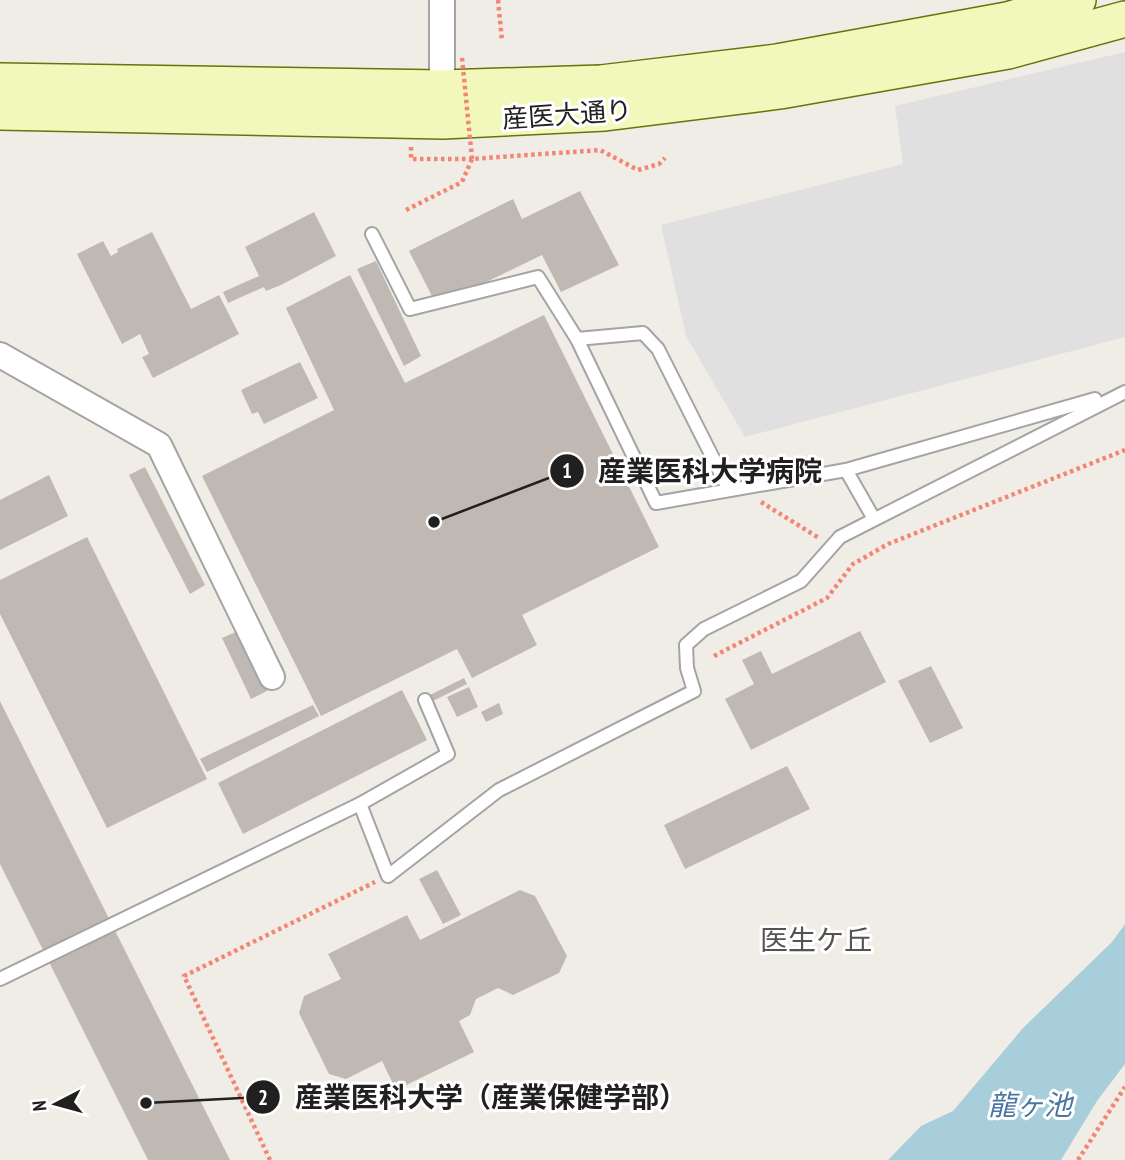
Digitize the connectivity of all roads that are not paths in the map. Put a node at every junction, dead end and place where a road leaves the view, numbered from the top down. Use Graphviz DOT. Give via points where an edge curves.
graph roads {
  1 [pos="442,0"];
  2 [pos="1078,0"];
  3 [pos="1125,19"];
  4 [pos="0,81"];
  5 [pos="442,88"];
  6 [pos="0,112"];
  7 [pos="373,234"];
  8 [pos="577,339"];
  9 [pos="0,355"];
  10 [pos="1121,393"];
  11 [pos="846,470"];
  12 [pos="727,488"];
  13 [pos="874,519"];
  14 [pos="272,677"];
  15 [pos="425,700"];
  16 [pos="360,804"];
  17 [pos="0,979"];
  1 -- 5 [label="street"];
  2 -- 5 [label="street, 産医大通り" via="1007,20 777,62 601,83"];
  3 -- 6 [label="street, 産医大通り" via="995,53 780,91 605,113 443,121"];
  4 -- 5 [label="street, 産医大通り"];
  7 -- 8 [label="lane" via="410,309 538,277"];
  8 -- 12 [label="lane" via="643,333 658,349"];
  8 -- 12 [label="lane" via="656,503"];
  9 -- 14 [label="street" via="159,445"];
  10 -- 11 [label="lane"];
  10 -- 13 [label="lane"];
  11 -- 12 [label="lane"];
  11 -- 13 [label="lane"];
  13 -- 16 [label="lane" via="840,537 801,580 704,629 686,645 694,691 499,790 388,876"];
  15 -- 16 [label="lane" via="448,754"];
  16 -- 17 [label="lane"];
}
